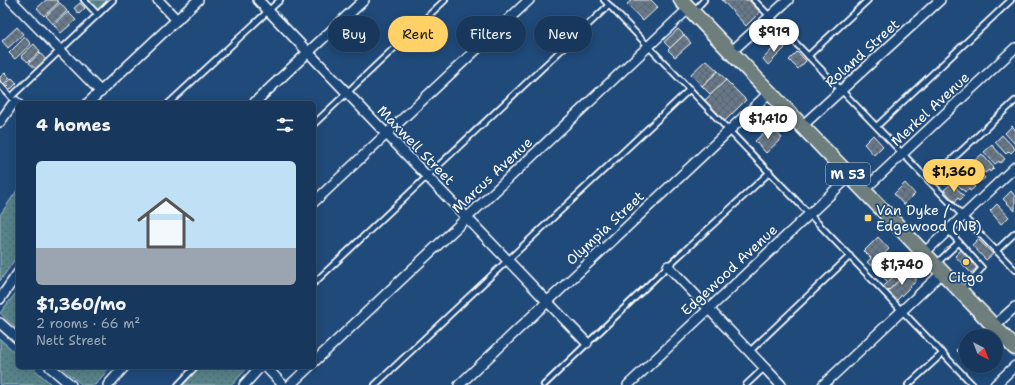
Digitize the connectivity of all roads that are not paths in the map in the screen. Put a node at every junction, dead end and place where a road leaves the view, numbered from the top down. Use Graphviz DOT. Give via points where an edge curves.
graph roads {
  1 [pos="11,0"];
  2 [pos="84,0"];
  3 [pos="113,0"];
  4 [pos="158,0"];
  5 [pos="198,0"];
  6 [pos="258,0"];
  7 [pos="280,0"];
  8 [pos="364,0"];
  9 [pos="445,0"];
  10 [pos="529,0"];
  11 [pos="604,0"];
  12 [pos="704,0"];
  13 [pos="754,0"];
  14 [pos="788,0"];
  15 [pos="868,0"];
  16 [pos="940,0"];
  17 [pos="1011,0"];
  18 [pos="609,5"];
  19 [pos="688,7"];
  20 [pos="268,11"];
  21 [pos="98,14"];
  22 [pos="770,17"];
  23 [pos="177,20"];
  24 [pos="649,46"];
  25 [pos="1015,48"];
  26 [pos="60,50"];
  27 [pos="308,52"];
  28 [pos="732,52"];
  29 [pos="808,56"];
  30 [pos="0,85"];
  31 [pos="690,89"];
  32 [pos="841,90"];
  33 [pos="101,92"];
  34 [pos="770,92"];
  35 [pos="347,93"];
  36 [pos="15,101"];
  37 [pos="90,101"];
  38 [pos="171,101"];
  39 [pos="256,101"];
  40 [pos="1015,101"];
  41 [pos="0,122"];
  42 [pos="316,122"];
  43 [pos="802,126"];
  44 [pos="877,126"];
  45 [pos="730,130"];
  46 [pos="386,134"];
  47 [pos="903,154"];
  48 [pos="1015,167"];
  49 [pos="770,172"];
  50 [pos="427,176"];
  51 [pos="850,176"];
  52 [pos="929,181"];
  53 [pos="864,190"];
  54 [pos="316,200"];
  55 [pos="810,214"];
  56 [pos="962,216"];
  57 [pos="467,218"];
  58 [pos="948,230"];
  59 [pos="1015,233"];
  60 [pos="959,242"];
  61 [pos="996,251"];
  62 [pos="924,253"];
  63 [pos="850,256"];
  64 [pos="508,260"];
  65 [pos="668,266"];
  66 [pos="939,269"];
  67 [pos="1015,270"];
  68 [pos="16,277"];
  69 [pos="316,281"];
  70 [pos="961,292"];
  71 [pos="0,299"];
  72 [pos="547,302"];
  73 [pos="1015,307"];
  74 [pos="709,309"];
  75 [pos="902,311"];
  76 [pos="0,323"];
  77 [pos="994,326"];
  78 [pos="16,337"];
  79 [pos="587,344"];
  80 [pos="1015,348"];
  81 [pos="749,352"];
  82 [pos="943,353"];
  83 [pos="316,360"];
  84 [pos="1015,366"];
  85 [pos="764,368"];
  86 [pos="52,369"];
  87 [pos="122,369"];
  88 [pos="192,369"];
  89 [pos="258,369"];
  90 [pos="268,369"];
  91 [pos="307,369"];
  92 [pos="71,385"];
  93 [pos="108,385"];
  94 [pos="178,385"];
  95 [pos="244,385"];
  96 [pos="283,385"];
  97 [pos="290,385"];
  98 [pos="375,385"];
  99 [pos="459,385"];
  100 [pos="544,385"];
  101 [pos="628,385"];
  102 [pos="746,385"];
  103 [pos="781,385"];
  104 [pos="823,385"];
  105 [pos="908,385"];
  106 [pos="973,385"];
  107 [pos="995,385"];
  1 -- 26 [label="street"];
  2 -- 21 [label="lane"];
  3 -- 21 [label="lane"];
  4 -- 23 [label="street"];
  5 -- 23 [label="street"];
  6 -- 20 [label="street, Maxwell Street"];
  7 -- 20 [label="lane"];
  8 -- 27 [label="street"];
  9 -- 35 [label="lane"];
  10 -- 46 [label="street"];
  11 -- 18 [label="lane"];
  12 -- 19 [label="lane"];
  13 -- 22 [label="lane"];
  14 -- 22 [label="street"];
  15 -- 29 [label="lane"];
  16 -- 32 [label="street, Roland Street"];
  17 -- 44 [label="lane"];
  18 -- 24 [label="lane"];
  18 -- 50 [label="lane"];
  19 -- 24 [label="street, Marcus Avenue"];
  19 -- 28 [label="main road, M 53"];
  20 -- 27 [label="street, Maxwell Street"];
  20 -- 38 [label="lane"];
  21 -- 26 [label="lane"];
  22 -- 28 [label="street"];
  22 -- 29 [label="lane"];
  23 -- 33 [label="street"];
  24 -- 31 [label="lane"];
  24 -- 57 [label="street, Marcus Avenue"];
  25 -- 47 [label="street, Merkel Avenue"];
  26 -- 33 [label="street"];
  26 -- 36 [label="lane"];
  27 -- 35 [label="street, Maxwell Street"];
  27 -- 39 [label="street"];
  28 -- 34 [label="main road, M 53"];
  29 -- 32 [label="lane"];
  30 -- 36 [label="lane"];
  31 -- 45 [label="lane"];
  31 -- 64 [label="lane"];
  32 -- 43 [label="street, Roland Street"];
  32 -- 44 [label="lane"];
  33 -- 37 [label="street"];
  34 -- 43 [label="main road, M 53"];
  34 -- 45 [label="street, Olympia Street"];
  35 -- 42 [label="lane"];
  35 -- 46 [label="street, Maxwell Street"];
  36 -- 41 [label="street"];
  40 -- 52 [label="lane"];
  43 -- 51 [label="main road, M 53"];
  44 -- 47 [label="lane"];
  45 -- 49 [label="lane"];
  45 -- 72 [label="street, Olympia Street"];
  46 -- 50 [label="street, Maxwell Street"];
  46 -- 54 [label="street"];
  47 -- 52 [label="lane"];
  47 -- 53 [label="street, Merkel Avenue"];
  48 -- 56 [label="street"];
  49 -- 55 [label="lane"];
  49 -- 65 [label="lane"];
  50 -- 57 [label="street, Maxwell Street"];
  50 -- 69 [label="lane"];
  51 -- 53 [label="main road, M 53"];
  51 -- 55 [label="street, Edgewood Avenue"];
  52 -- 56 [label="lane"];
  53 -- 62 [label="main road, M 53"];
  55 -- 63 [label="lane"];
  55 -- 74 [label="street, Edgewood Avenue"];
  56 -- 58 [label="street"];
  56 -- 61 [label="lane"];
  57 -- 64 [label="street, Maxwell Street"];
  57 -- 83 [label="street, Marcus Avenue"];
  58 -- 60 [label="lane"];
  58 -- 62 [label="street"];
  59 -- 61 [label="lane"];
  60 -- 66 [label="lane"];
  60 -- 70 [label="lane" via="982,268"];
  61 -- 67 [label="lane"];
  62 -- 66 [label="main road, M 53"];
  63 -- 75 [label="lane"];
  63 -- 81 [label="lane"];
  64 -- 72 [label="street, Maxwell Street"];
  64 -- 98 [label="lane"];
  65 -- 74 [label="street"];
  65 -- 79 [label="lane"];
  66 -- 70 [label="main road, M 53"];
  66 -- 75 [label="street"];
  68 -- 71 [label="street"];
  70 -- 77 [label="main road, M 53"];
  72 -- 79 [label="street, Maxwell Street"];
  72 -- 99 [label="street, Olympia Street"];
  73 -- 77 [label="street"];
  74 -- 81 [label="street"];
  74 -- 101 [label="street, Edgewood Avenue"];
  75 -- 82 [label="lane"];
  75 -- 104 [label="street"];
  76 -- 78 [label="street"];
  77 -- 80 [label="main road, M 53"];
  79 -- 100 [label="lane"];
  81 -- 85 [label="street"];
  82 -- 105 [label="lane"];
  82 -- 106 [label="lane"];
  84 -- 107 [label="street"];
  85 -- 102 [label="lane"];
  85 -- 103 [label="street"];
  86 -- 92 [label="street"];
  87 -- 93 [label="street"];
  88 -- 94 [label="lane"];
  89 -- 95 [label="street"];
  90 -- 96 [label="street"];
  91 -- 97 [label="street"];
}
